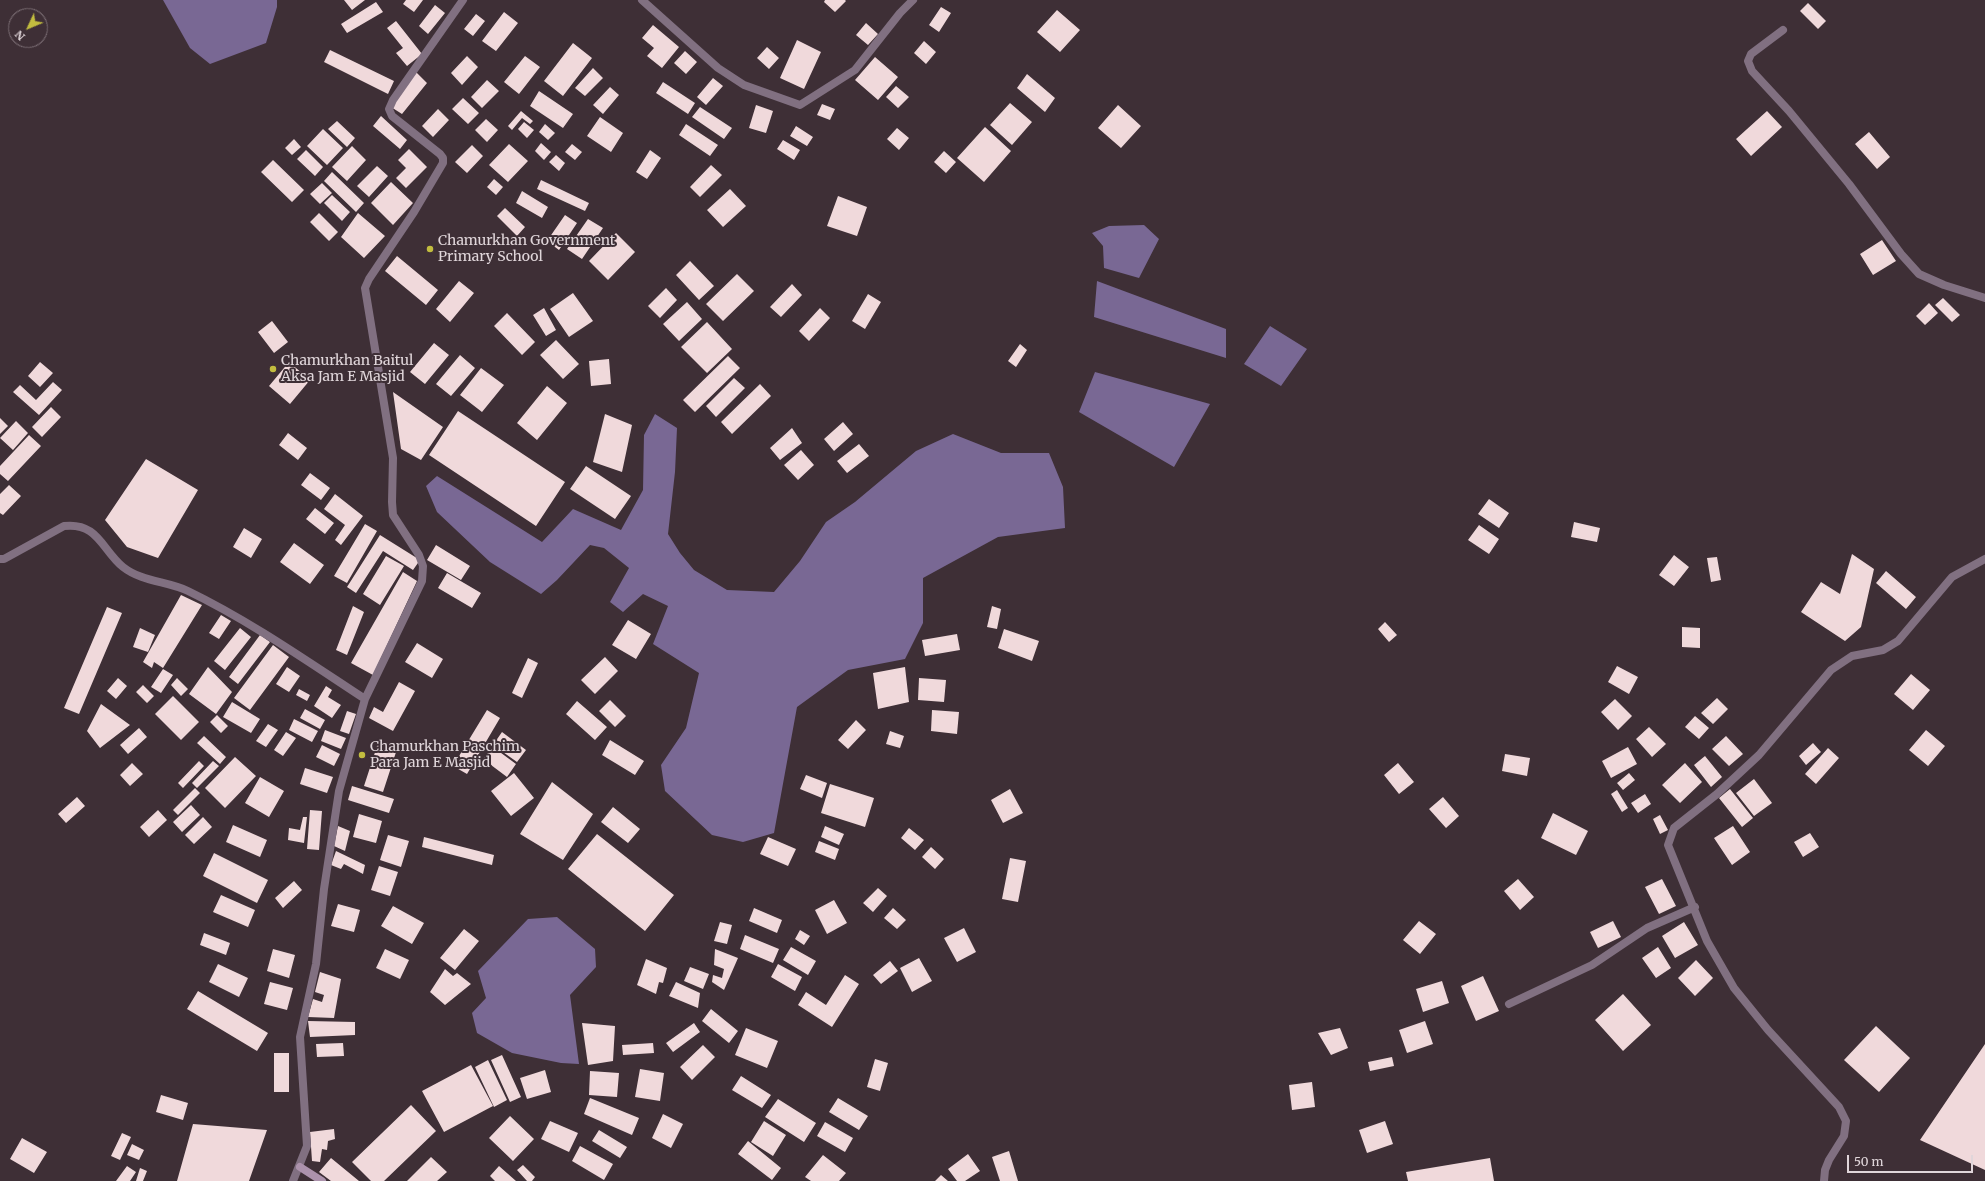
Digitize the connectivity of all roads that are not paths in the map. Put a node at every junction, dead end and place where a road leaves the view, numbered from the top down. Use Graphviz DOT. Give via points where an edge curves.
graph roads {
  1 [pos="463,0"];
  2 [pos="642,0"];
  3 [pos="913,0"];
  4 [pos="1783,30"];
  5 [pos="1985,298"];
  6 [pos="0,559"];
  7 [pos="1985,559"];
  8 [pos="365,699"];
  9 [pos="1694,907"];
  10 [pos="1509,1004"];
  11 [pos="300,1167"];
  12 [pos="293,1181"];
  13 [pos="322,1181"];
  14 [pos="1824,1181"];
  1 -- 8 [label="street" via="389,109 392,116 443,158 414,212 365,288 393,458 393,515 419,555 423,566 422,581"];
  2 -- 3 [label="street" via="718,68 744,85 800,105 855,70"];
  4 -- 5 [label="street" via="1751,54 1748,61 1752,71 1789,111 1919,274"];
  6 -- 8 [label="street" via="64,526 86,527 123,567 145,579 188,591 277,642"];
  7 -- 9 [label="street" via="1952,577 1898,641 1883,650 1852,656 1832,670 1759,755 1674,828 1668,845"];
  8 -- 11 [label="street" via="340,791 324,890 316,964 300,1038 307,1146"];
  9 -- 10 [label="street" via="1647,928 1592,965"];
  9 -- 14 [label="street" via="1707,941 1734,988 1768,1030 1839,1107 1846,1121 1844,1136 1829,1160"];
  11 -- 12 [label="street"];
  11 -- 13 [label="street"];
}
